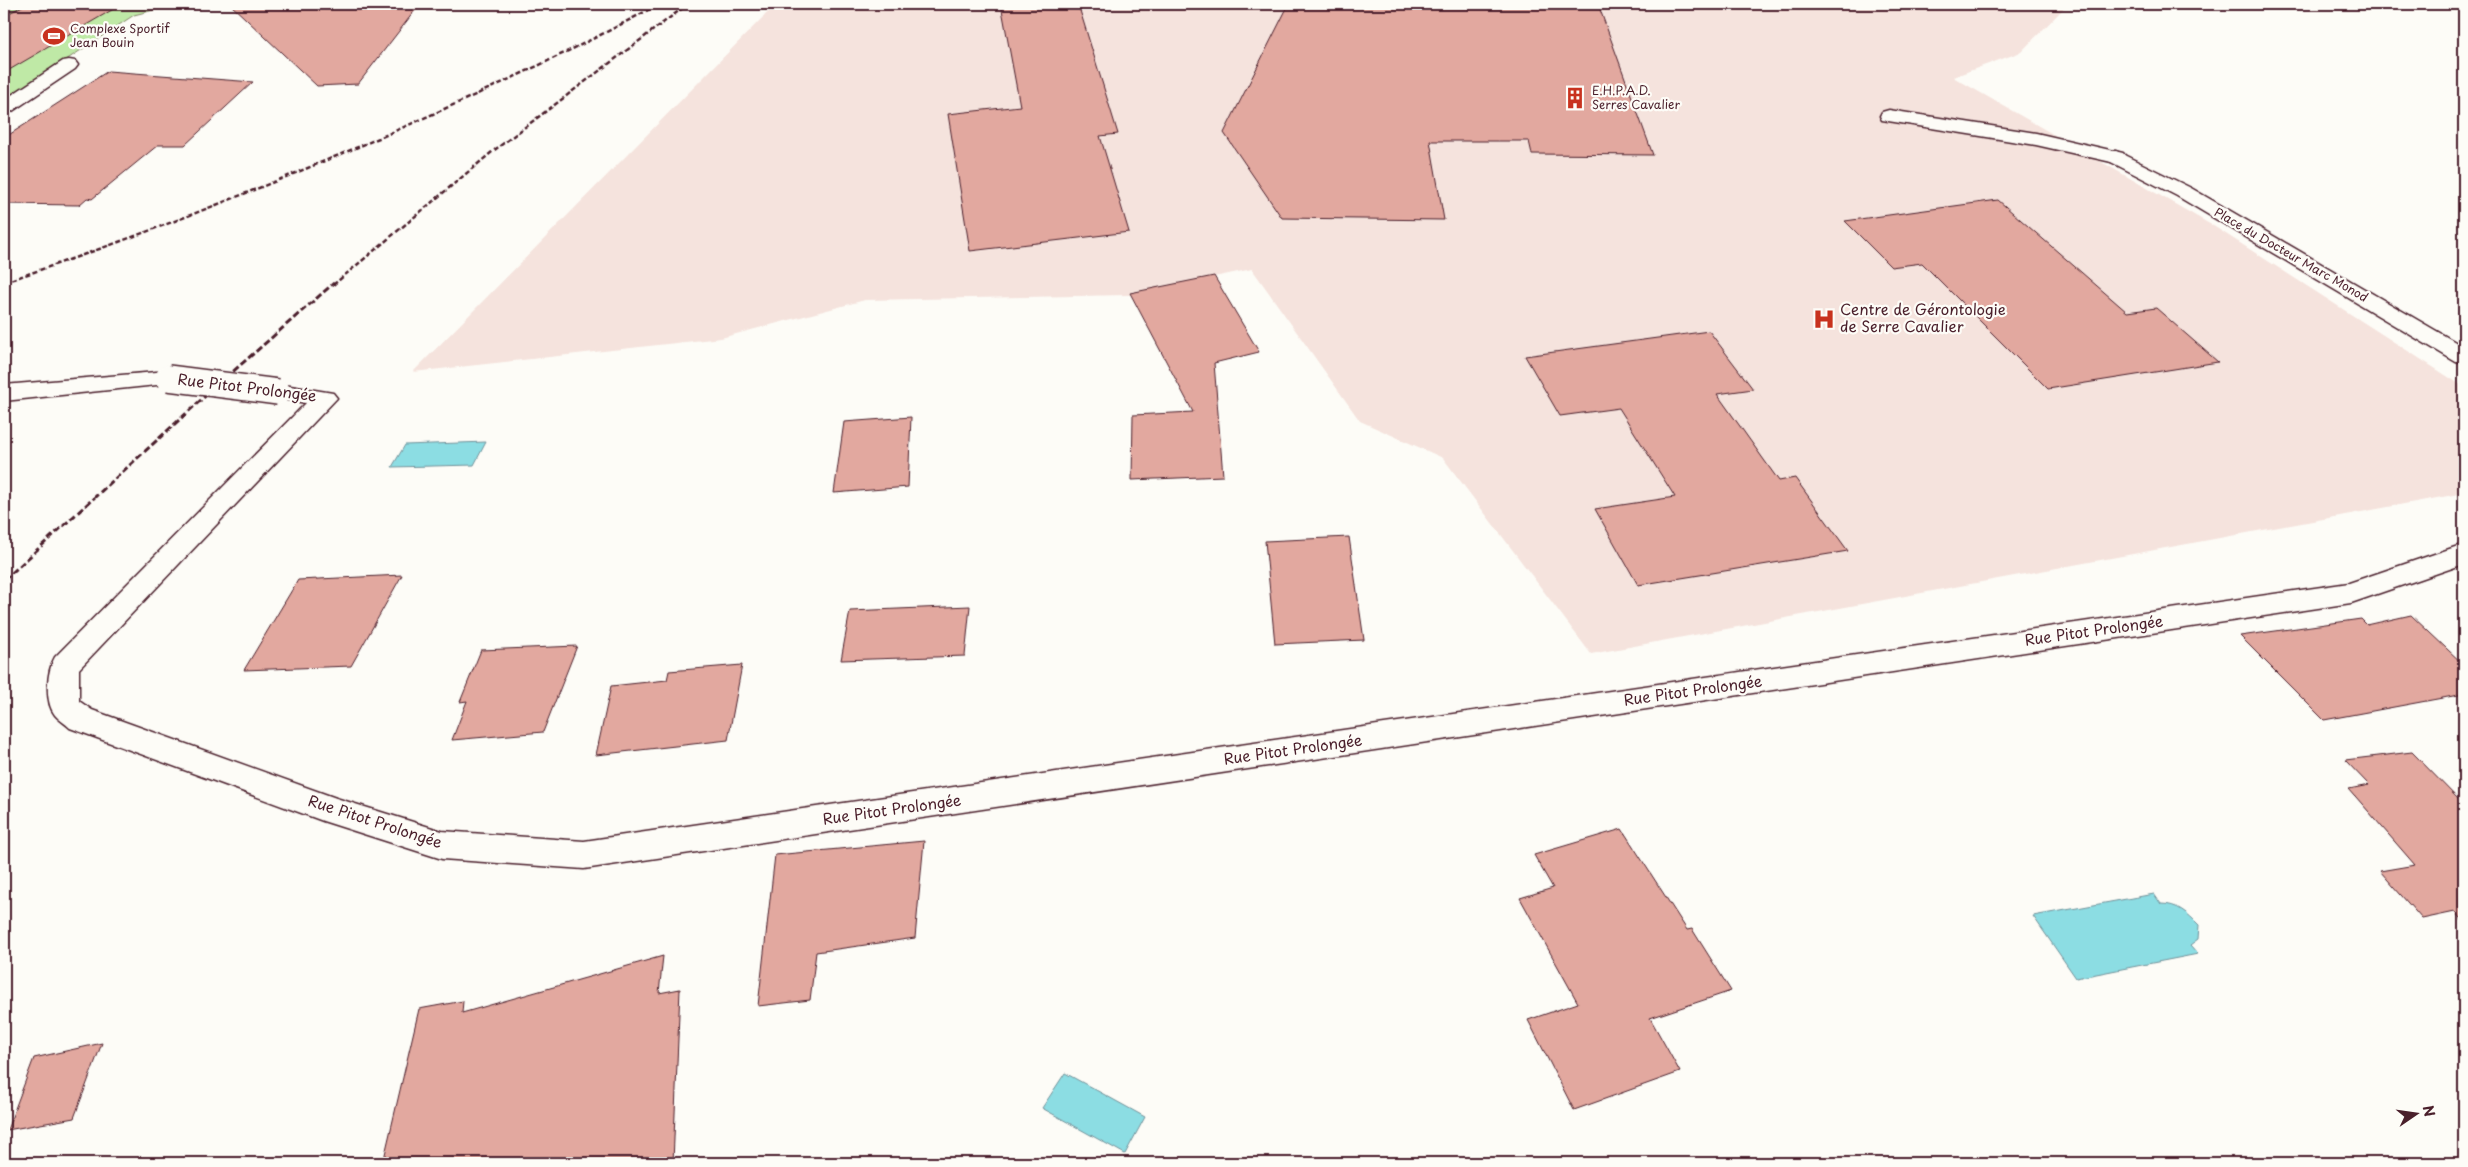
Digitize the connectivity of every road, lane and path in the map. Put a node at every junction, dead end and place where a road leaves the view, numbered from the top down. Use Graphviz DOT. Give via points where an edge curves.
graph roads {
  1 [pos="69,65"];
  2 [pos="4,108"];
  3 [pos="1889,116"];
  4 [pos="2464,357"];
  5 [pos="4,393"];
  6 [pos="2461,558"];
  1 -- 2 [label="street"];
  3 -- 4 [label="street, Place du Docteur Marc Monod" via="2036,139 2116,157 2184,192"];
  5 -- 6 [label="street, Rue Pitot Prolongée, bridge" via="168,378 325,398 65,665 65,706 82,719 334,811 442,845 584,855 2351,593"];
}
